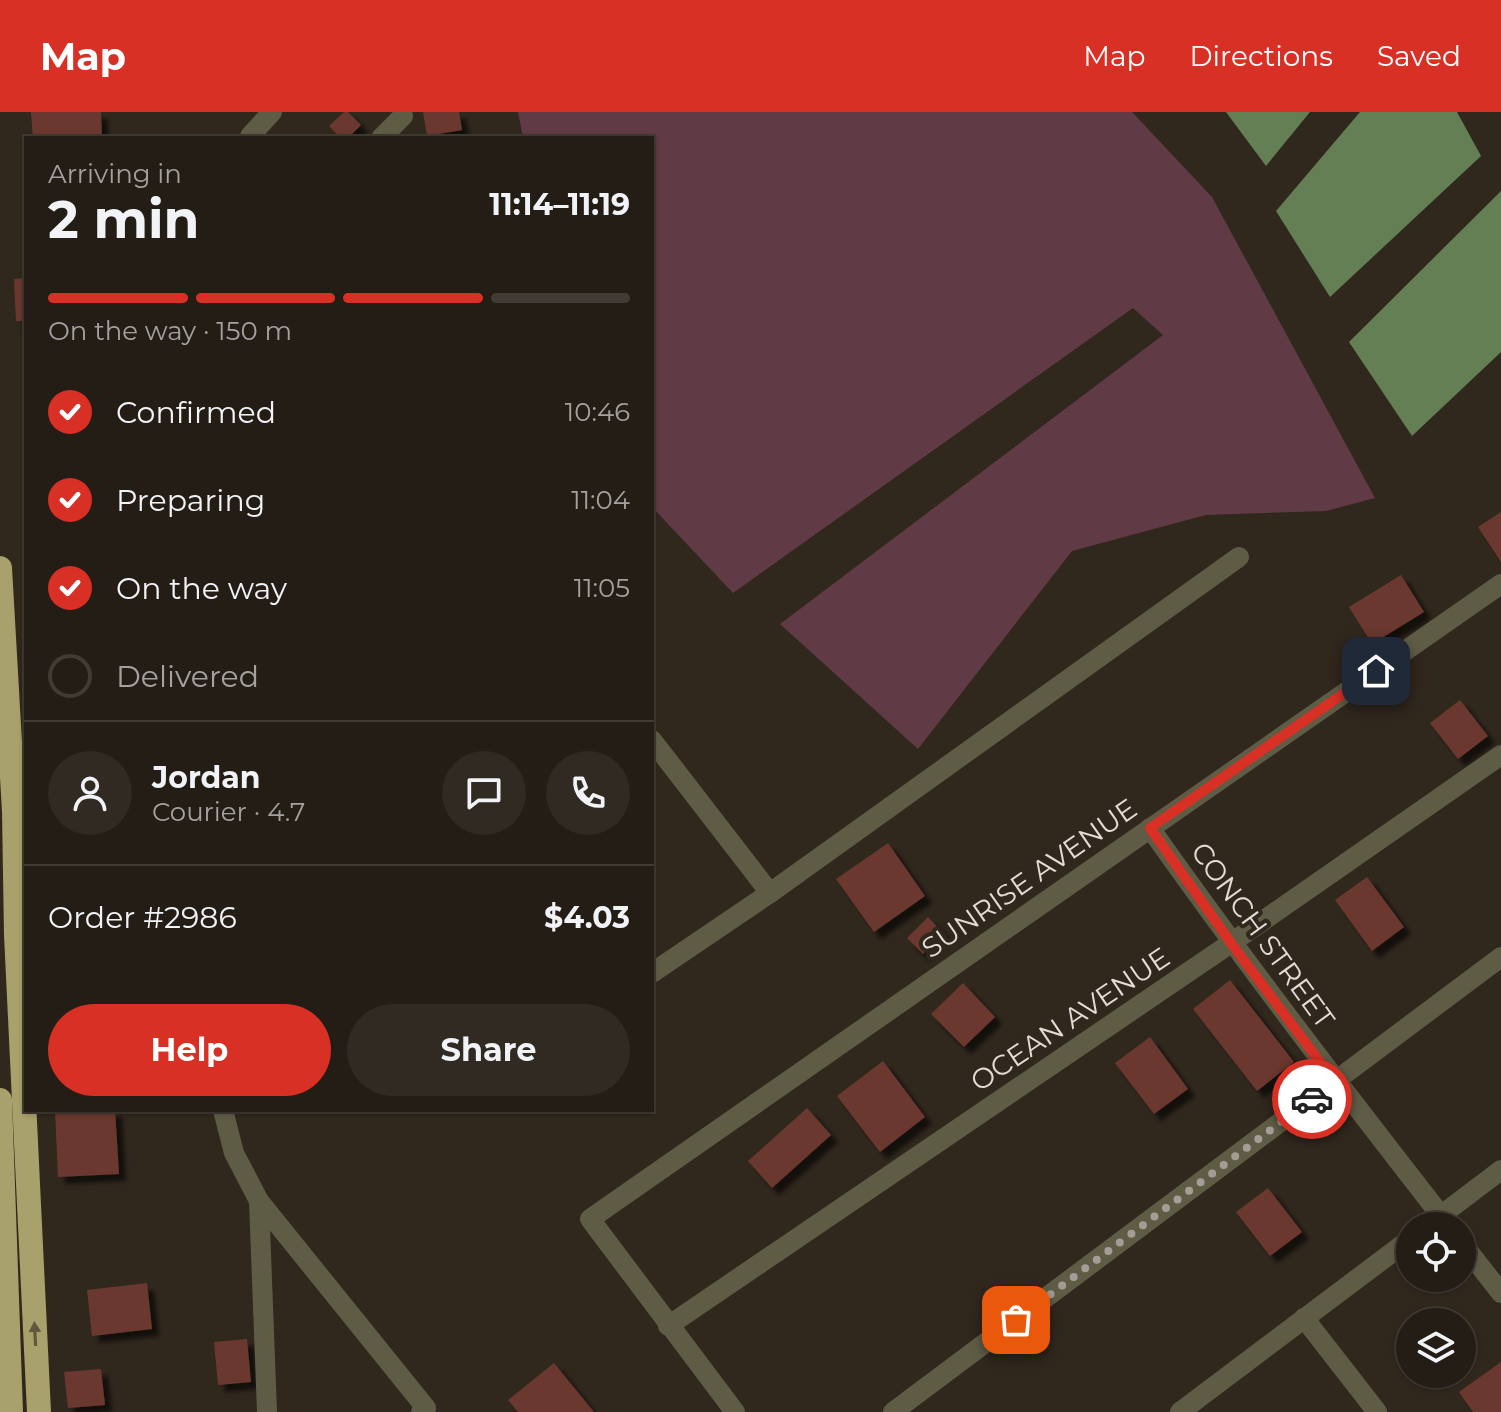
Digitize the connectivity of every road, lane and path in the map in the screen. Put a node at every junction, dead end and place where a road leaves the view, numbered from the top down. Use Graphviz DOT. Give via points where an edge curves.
graph roads {
  1 [pos="272,112"];
  2 [pos="403,114"];
  3 [pos="250,136"];
  4 [pos="383,136"];
  5 [pos="408,136"];
  6 [pos="1239,557"];
  7 [pos="0,568"];
  8 [pos="1501,584"];
  9 [pos="654,743"];
  10 [pos="1501,755"];
  11 [pos="7,813"];
  12 [pos="1150,828"];
  13 [pos="770,893"];
  14 [pos="14,935"];
  15 [pos="1231,943"];
  16 [pos="1501,957"];
  17 [pos="654,972"];
  18 [pos="1335,1082"];
  19 [pos="24,1088"];
  20 [pos="0,1101"];
  21 [pos="24,1103"];
  22 [pos="25,1112"];
  23 [pos="224,1112"];
  24 [pos="1501,1170"];
  25 [pos="259,1201"];
  26 [pos="1431,1212"];
  27 [pos="1452,1212"];
  28 [pos="1396,1249"];
  29 [pos="1476,1261"];
  30 [pos="1501,1293"];
  31 [pos="1304,1318"];
  32 [pos="668,1326"];
  33 [pos="10,1377"];
  34 [pos="37,1377"];
  35 [pos="11,1412"];
  36 [pos="39,1412"];
  37 [pos="267,1412"];
  38 [pos="421,1412"];
  39 [pos="735,1412"];
  40 [pos="893,1412"];
  41 [pos="1180,1412"];
  42 [pos="1377,1412"];
  1 -- 3 [label="street"];
  2 -- 4 [label="street"];
  2 -- 5 [label="street"];
  6 -- 13 [label="street"];
  7 -- 11 [label="highway"];
  8 -- 12 [label="street, SUNRISE AVENUE"];
  9 -- 13 [label="street"];
  10 -- 15 [label="street, OCEAN AVENUE"];
  11 -- 14 [label="highway"];
  12 -- 15 [label="street, CONCH STREET"];
  12 -- 32 [label="street, SUNRISE AVENUE" via="590,1219"];
  13 -- 17 [label="street"];
  14 -- 19 [label="highway"];
  15 -- 18 [label="street, CONCH STREET"];
  15 -- 32 [label="street, OCEAN AVENUE"];
  16 -- 18 [label="street"];
  18 -- 26 [label="street, CONCH STREET"];
  18 -- 40 [label="street"];
  20 -- 21 [label="highway"];
  20 -- 33 [label="highway"];
  34 -- 22 [label="highway, one-way"];
  23 -- 25 [label="street" via="234,1153"];
  24 -- 27 [label="street"];
  25 -- 37 [label="street"];
  25 -- 38 [label="street" via="426,1408"];
  28 -- 31 [label="street"];
  29 -- 30 [label="street"];
  31 -- 41 [label="street"];
  31 -- 42 [label="street"];
  32 -- 39 [label="street"];
  33 -- 34 [label="highway"];
  33 -- 35 [label="highway"];
  34 -- 36 [label="highway"];
}
